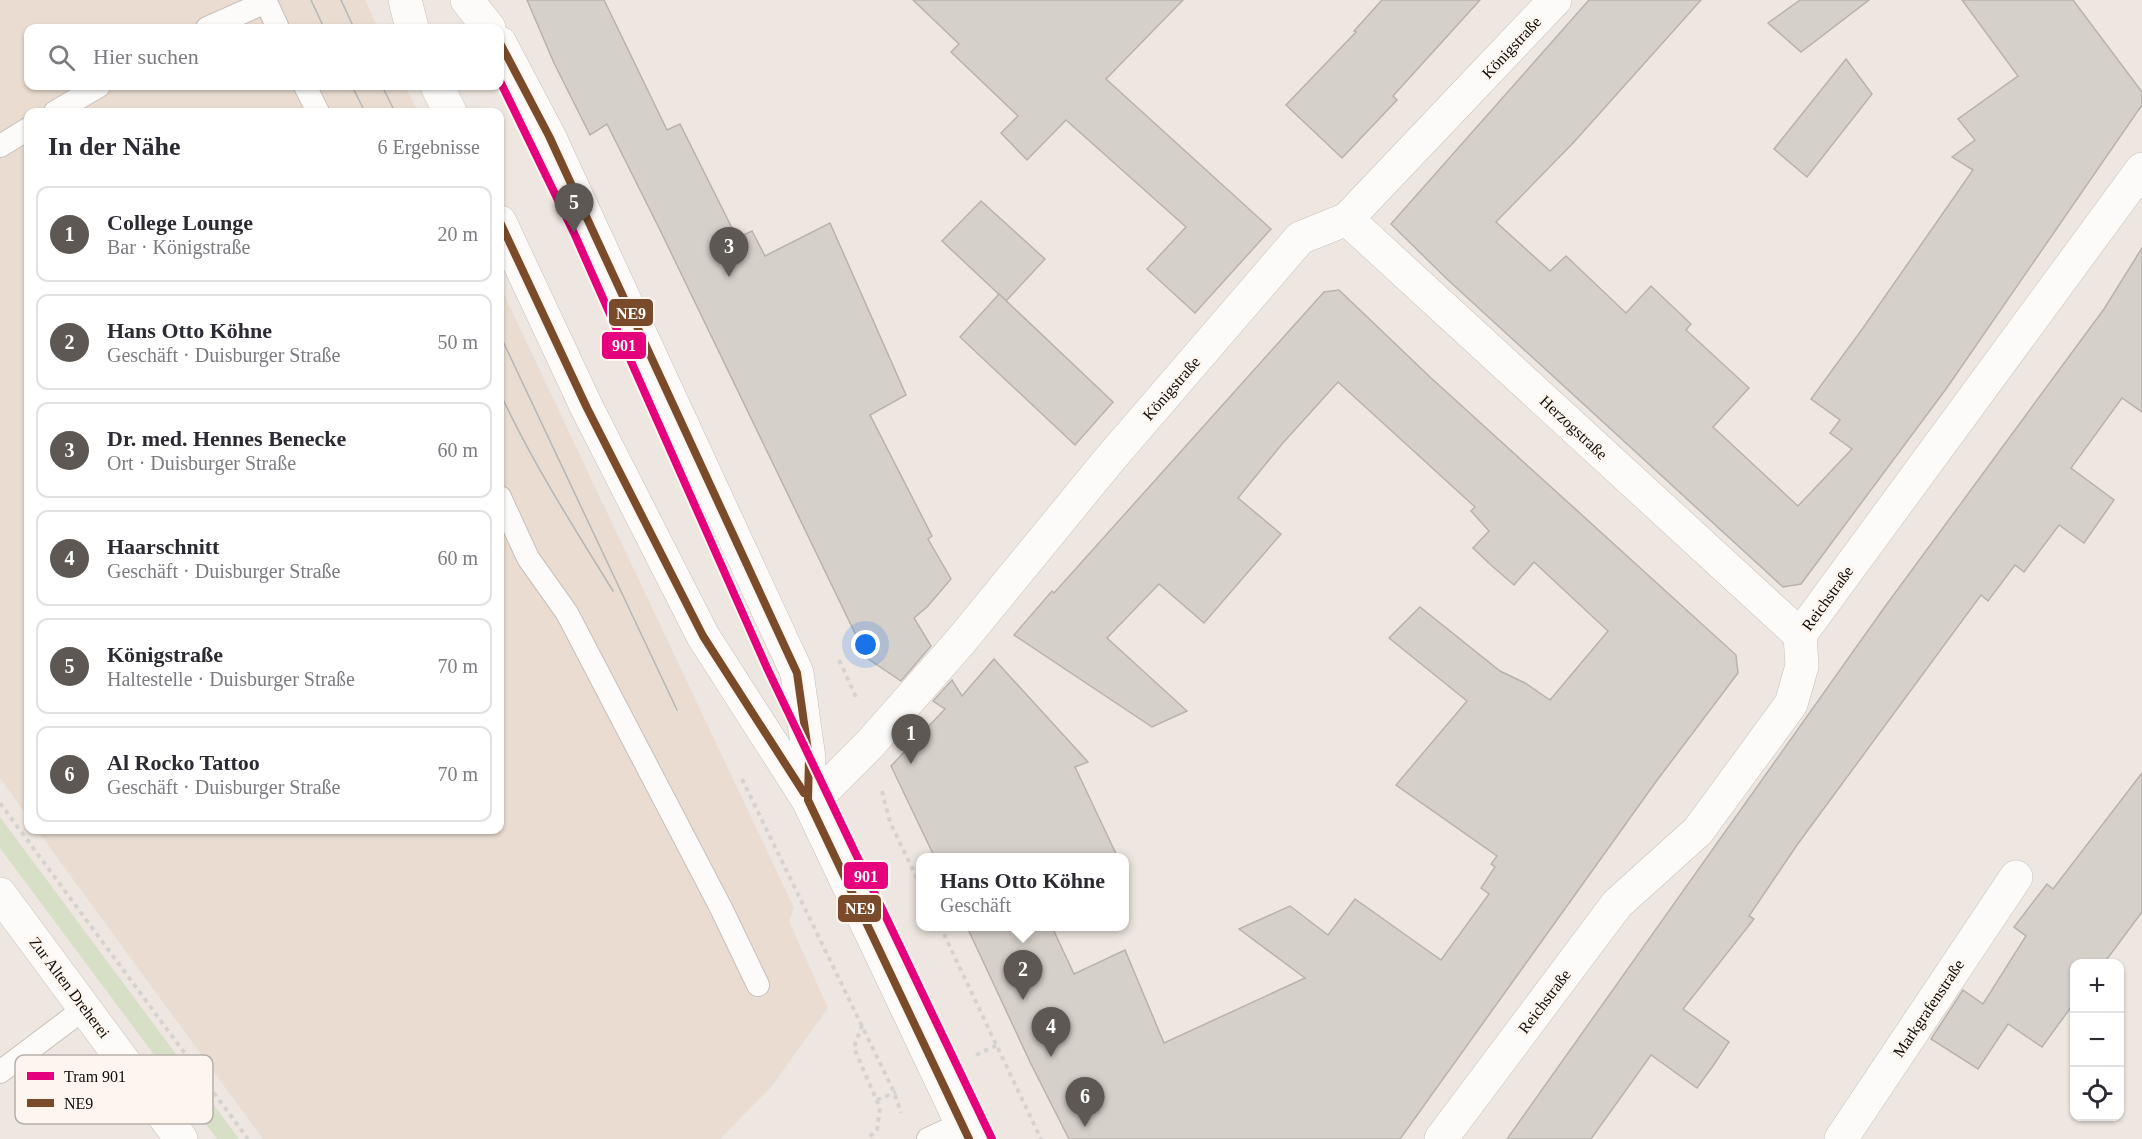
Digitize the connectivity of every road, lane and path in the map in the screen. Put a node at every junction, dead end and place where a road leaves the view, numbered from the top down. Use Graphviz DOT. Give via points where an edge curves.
graph roads {
  1 [pos="405,0"];
  2 [pos="468,0"];
  3 [pos="1555,0"];
  4 [pos="216,24"];
  5 [pos="277,24"];
  6 [pos="411,24"];
  7 [pos="486,24"];
  8 [pos="504,51"];
  9 [pos="92,90"];
  10 [pos="307,90"];
  11 [pos="439,90"];
  12 [pos="62,108"];
  13 [pos="316,108"];
  14 [pos="448,108"];
  15 [pos="24,131"];
  16 [pos="0,146"];
  17 [pos="2142,170"];
  18 [pos="1347,219"];
  19 [pos="504,231"];
  20 [pos="504,506"];
  21 [pos="1800,635"];
  22 [pos="808,801"];
  23 [pos="0,803"];
  24 [pos="2016,877"];
  25 [pos="0,894"];
  26 [pos="942,931"];
  27 [pos="758,985"];
  28 [pos="85,1008"];
  29 [pos="23,1055"];
  30 [pos="119,1055"];
  31 [pos="186,1055"];
  32 [pos="15,1061"];
  33 [pos="0,1072"];
  34 [pos="213,1092"];
  35 [pos="903,1120"];
  36 [pos="170,1124"];
  37 [pos="966,1131"];
  38 [pos="181,1139"];
  39 [pos="248,1139"];
  40 [pos="867,1139"];
  41 [pos="927,1139"];
  42 [pos="1041,1139"];
  43 [pos="1441,1139"];
  44 [pos="1841,1139"];
  1 -- 6 [label="street"];
  2 -- 7 [label="street"];
  3 -- 18 [label="street, Königstraße"];
  4 -- 5 [label="lane" via="266,2"];
  8 -- 22 [label="street" via="549,136 797,673 809,758"];
  9 -- 12 [label="lane"];
  10 -- 13 [label="lane"];
  11 -- 14 [label="street"];
  15 -- 16 [label="lane"];
  17 -- 21 [label="street, Reichstraße"];
  18 -- 21 [label="street, Herzogstraße"];
  18 -- 22 [label="street, Königstraße" via="1300,238 1109,460 960,642 870,744"];
  19 -- 22 [label="street" via="587,408 703,636"];
  20 -- 27 [label="lane" via="528,558 567,613 722,908"];
  21 -- 43 [label="street, Reichstraße" via="1802,666 1791,704 1698,831 1617,904"];
  22 -- 37 [label="street"];
  23 -- 31 [label="path"];
  24 -- 44 [label="street, Markgrafenstraße"];
  25 -- 28 [label="street, Zur Alten Dreherei"];
  26 -- 42 [label="path"];
  28 -- 29 [label="lane"];
  28 -- 30 [label="street, Zur Alten Dreherei"];
  32 -- 33 [label="lane"];
  34 -- 39 [label="path"];
  35 -- 40 [label="path" via="862,1024 854,1048 880,1108 877,1130"];
  36 -- 38 [label="street, Zur Alten Dreherei"];
  37 -- 41 [label="lane"];
}
